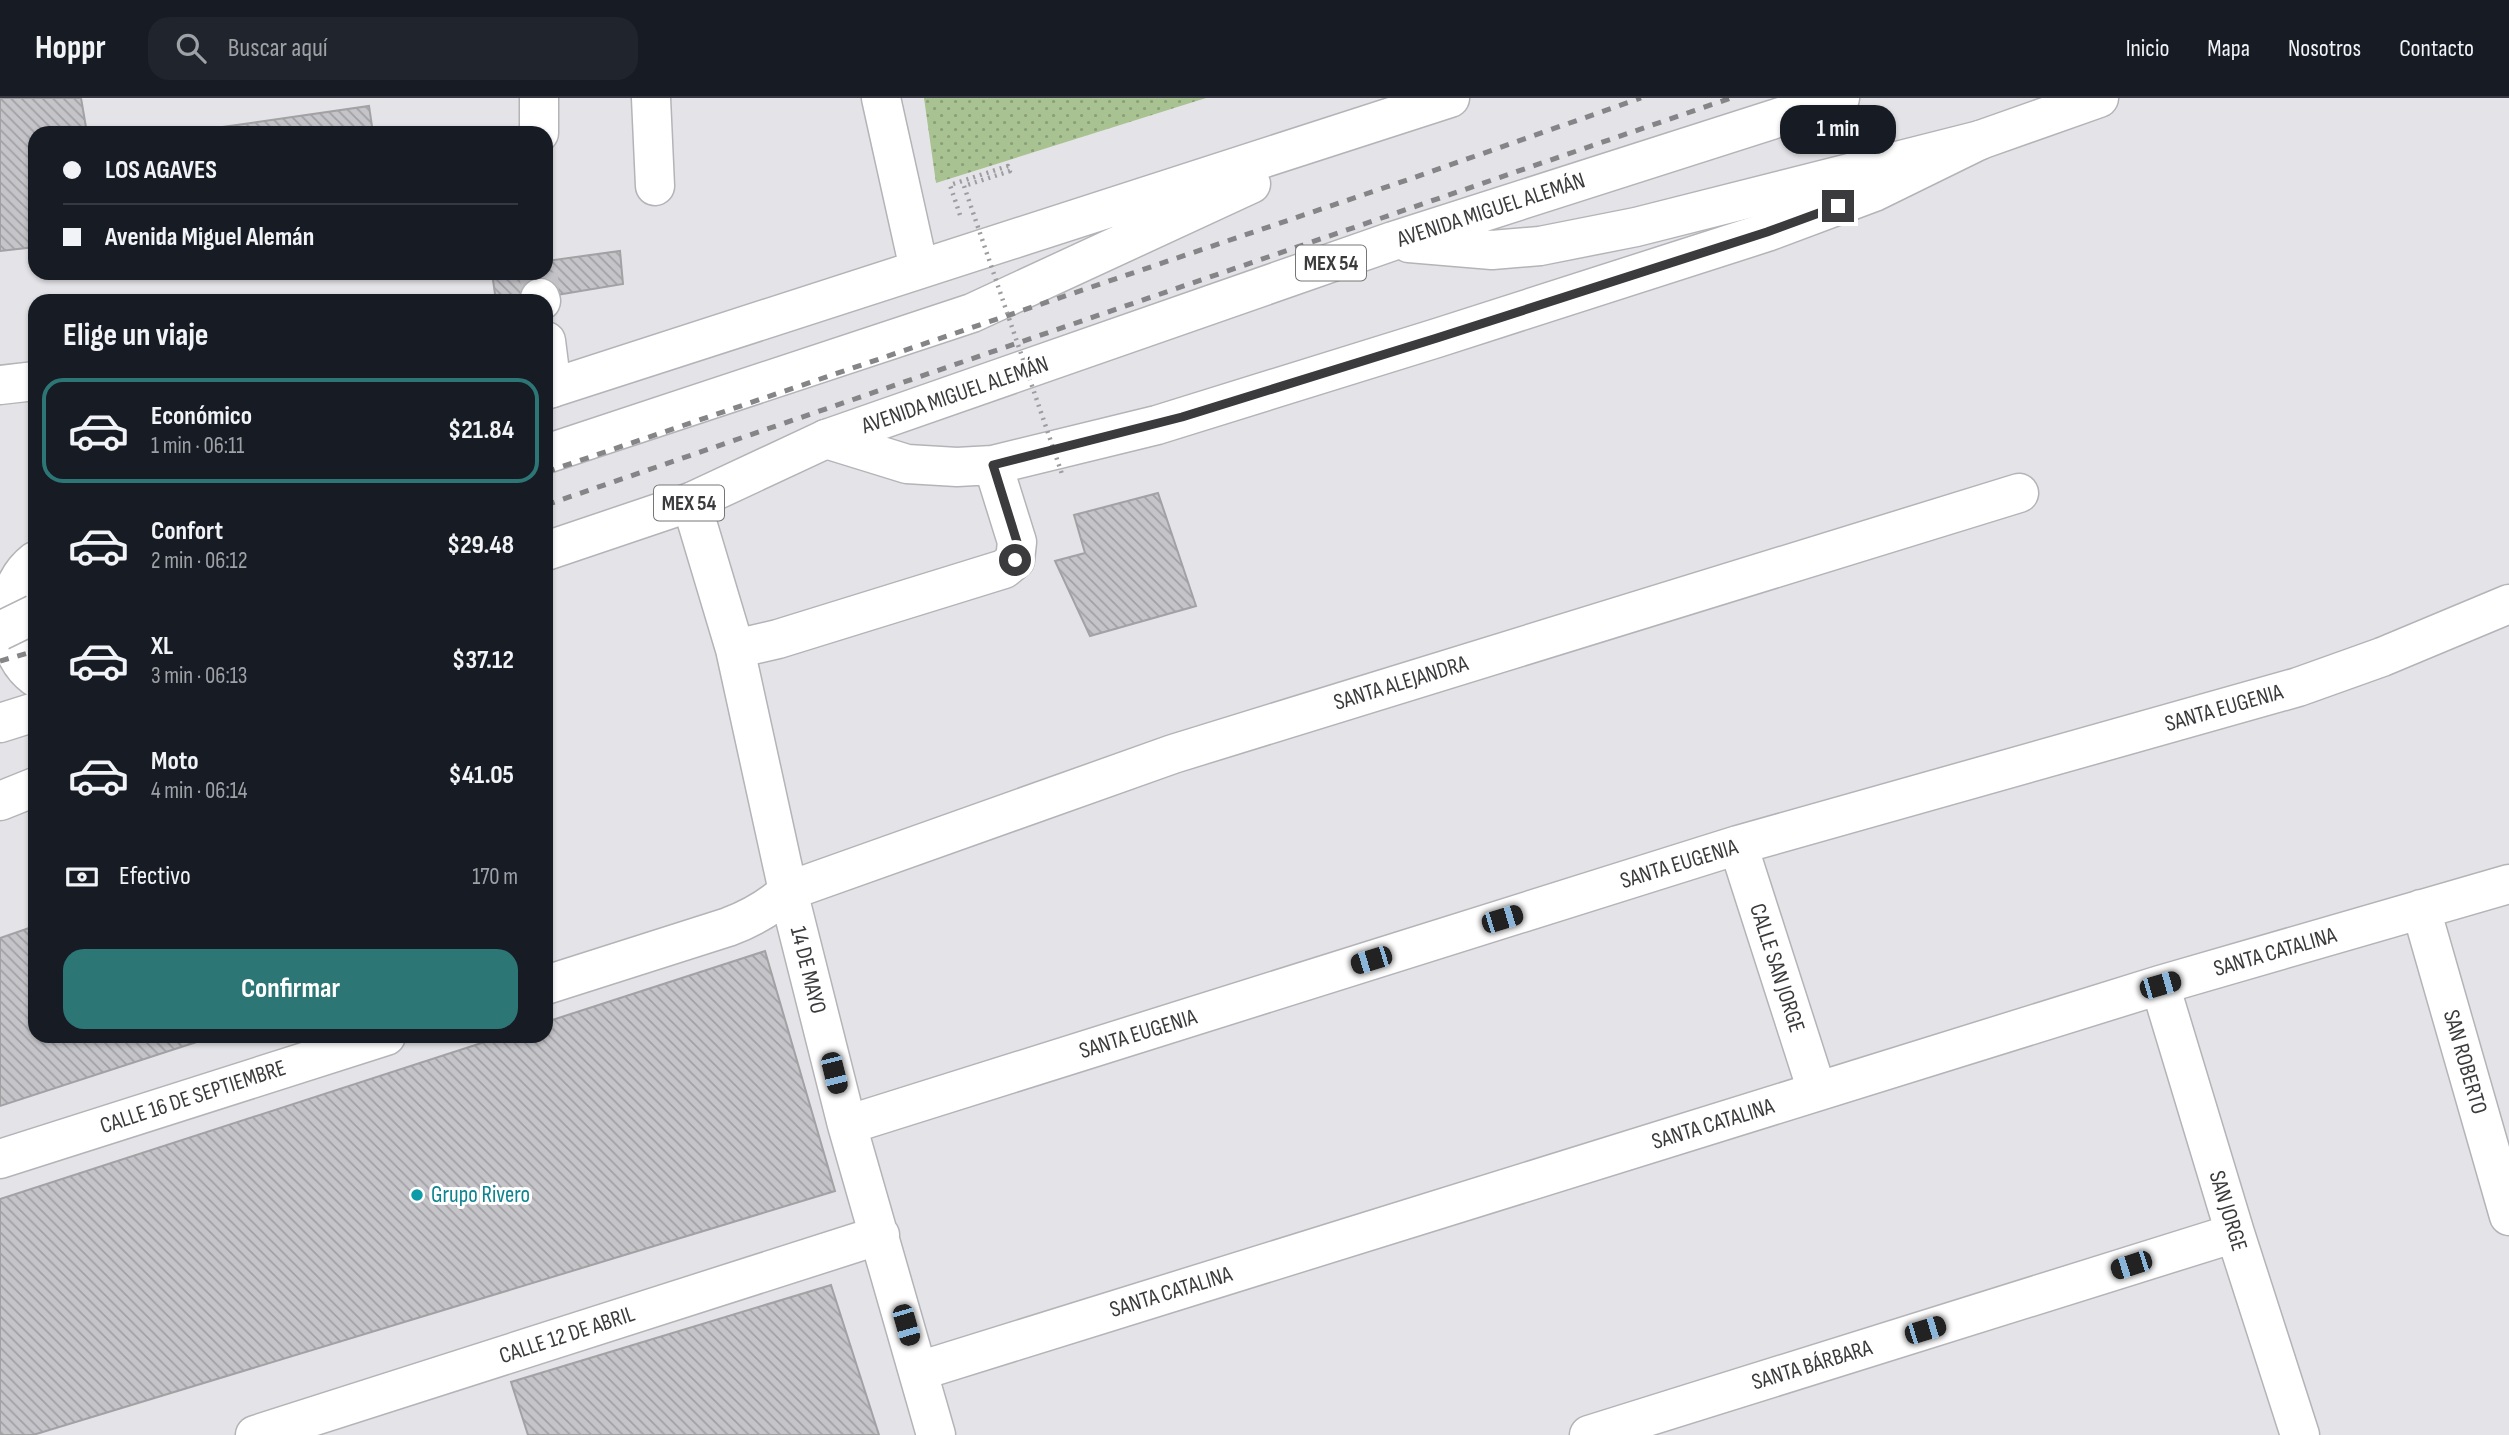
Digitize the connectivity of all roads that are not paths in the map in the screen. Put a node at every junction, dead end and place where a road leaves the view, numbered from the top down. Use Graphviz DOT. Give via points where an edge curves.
graph roads {
  1 [pos="539,98"];
  2 [pos="651,98"];
  3 [pos="881,98"];
  4 [pos="1450,98"];
  5 [pos="1840,98"];
  6 [pos="2099,98"];
  7 [pos="1402,114"];
  8 [pos="539,126"];
  9 [pos="1980,141"];
  10 [pos="655,186"];
  11 [pos="1393,242"];
  12 [pos="919,269"];
  13 [pos="28,382"];
  14 [pos="0,385"];
  15 [pos="553,388"];
  16 [pos="826,439"];
  17 [pos="553,452"];
  18 [pos="993,465"];
  19 [pos="2019,493"];
  20 [pos="691,502"];
  21 [pos="553,549"];
  22 [pos="28,557"];
  23 [pos="0,566"];
  24 [pos="28,569"];
  25 [pos="2509,604"];
  26 [pos="28,617"];
  27 [pos="0,631"];
  28 [pos="735,649"];
  29 [pos="28,669"];
  30 [pos="28,714"];
  31 [pos="0,723"];
  32 [pos="28,790"];
  33 [pos="0,801"];
  34 [pos="1738,845"];
  35 [pos="2509,884"];
  36 [pos="788,891"];
  37 [pos="2421,909"];
  38 [pos="553,983"];
  39 [pos="2160,985"];
  40 [pos="364,1043"];
  41 [pos="1817,1091"];
  42 [pos="847,1125"];
  43 [pos="0,1159"];
  44 [pos="2509,1216"];
  45 [pos="2235,1233"];
  46 [pos="880,1235"];
  47 [pos="919,1371"];
  48 [pos="255,1435"];
  49 [pos="936,1435"];
  50 [pos="1589,1435"];
  51 [pos="2300,1435"];
  1 -- 8 [label="main road"];
  2 -- 10 [label="main road"];
  3 -- 12 [label="main road"];
  4 -- 7 [label="main road"];
  5 -- 11 [label="main road, AVENIDA MIGUEL ALEMÁN / MEX 54"];
  6 -- 9 [label="main road, AVENIDA MIGUEL ALEMÁN"];
  7 -- 12 [label="main road"];
  7 -- 17 [label="main road" via="972,313"];
  9 -- 11 [label="main road" via="1636,227 1540,246 1492,250"];
  9 -- 18 [label="main road, AVENIDA MIGUEL ALEMÁN" via="1874,192 1767,232 1170,421"];
  11 -- 16 [label="main road, AVENIDA MIGUEL ALEMÁN / MEX 54"];
  12 -- 15 [label="main road"];
  13 -- 14 [label="main road"];
  16 -- 18 [label="main road, AVENIDA MIGUEL ALEMÁN" via="907,464"];
  16 -- 20 [label="main road, AVENIDA MIGUEL ALEMÁN / MEX 54"];
  18 -- 28 [label="main road" via="1017,542 1015,560 1004,569"];
  19 -- 36 [label="main road, SANTA ALEJANDRA" via="1173,754"];
  20 -- 21 [label="main road, AVENIDA MIGUEL ALEMÁN / MEX 54"];
  20 -- 28 [label="main road, 14 DE MAYO"];
  22 -- 23 [label="main road"];
  24 -- 29 [label="main road" via="10,599 8,618 10,637"];
  25 -- 34 [label="main road, SANTA EUGENIA" via="2298,687"];
  26 -- 27 [label="main road, bridge"];
  28 -- 36 [label="main road, 14 DE MAYO"];
  30 -- 31 [label="main road"];
  32 -- 33 [label="main road"];
  34 -- 41 [label="main road, CALLE SAN JORGE"];
  34 -- 42 [label="main road, SANTA EUGENIA"];
  35 -- 37 [label="main road, SANTA CATALINA"];
  36 -- 38 [label="main road" via="752,918"];
  36 -- 42 [label="main road, 14 DE MAYO"];
  37 -- 39 [label="main road, SANTA CATALINA"];
  37 -- 44 [label="main road, SAN ROBERTO"];
  39 -- 41 [label="main road, SANTA CATALINA"];
  39 -- 45 [label="main road, SAN JORGE"];
  40 -- 43 [label="main road, CALLE 16 DE SEPTIEMBRE"];
  41 -- 47 [label="main road, SANTA CATALINA"];
  42 -- 46 [label="main road, 14 DE MAYO"];
  45 -- 50 [label="main road, SANTA BÁRBARA"];
  45 -- 51 [label="main road, SAN JORGE"];
  46 -- 47 [label="main road, 14 DE MAYO"];
  46 -- 48 [label="main road, CALLE 12 DE ABRIL"];
  47 -- 49 [label="main road, 14 DE MAYO"];
}
